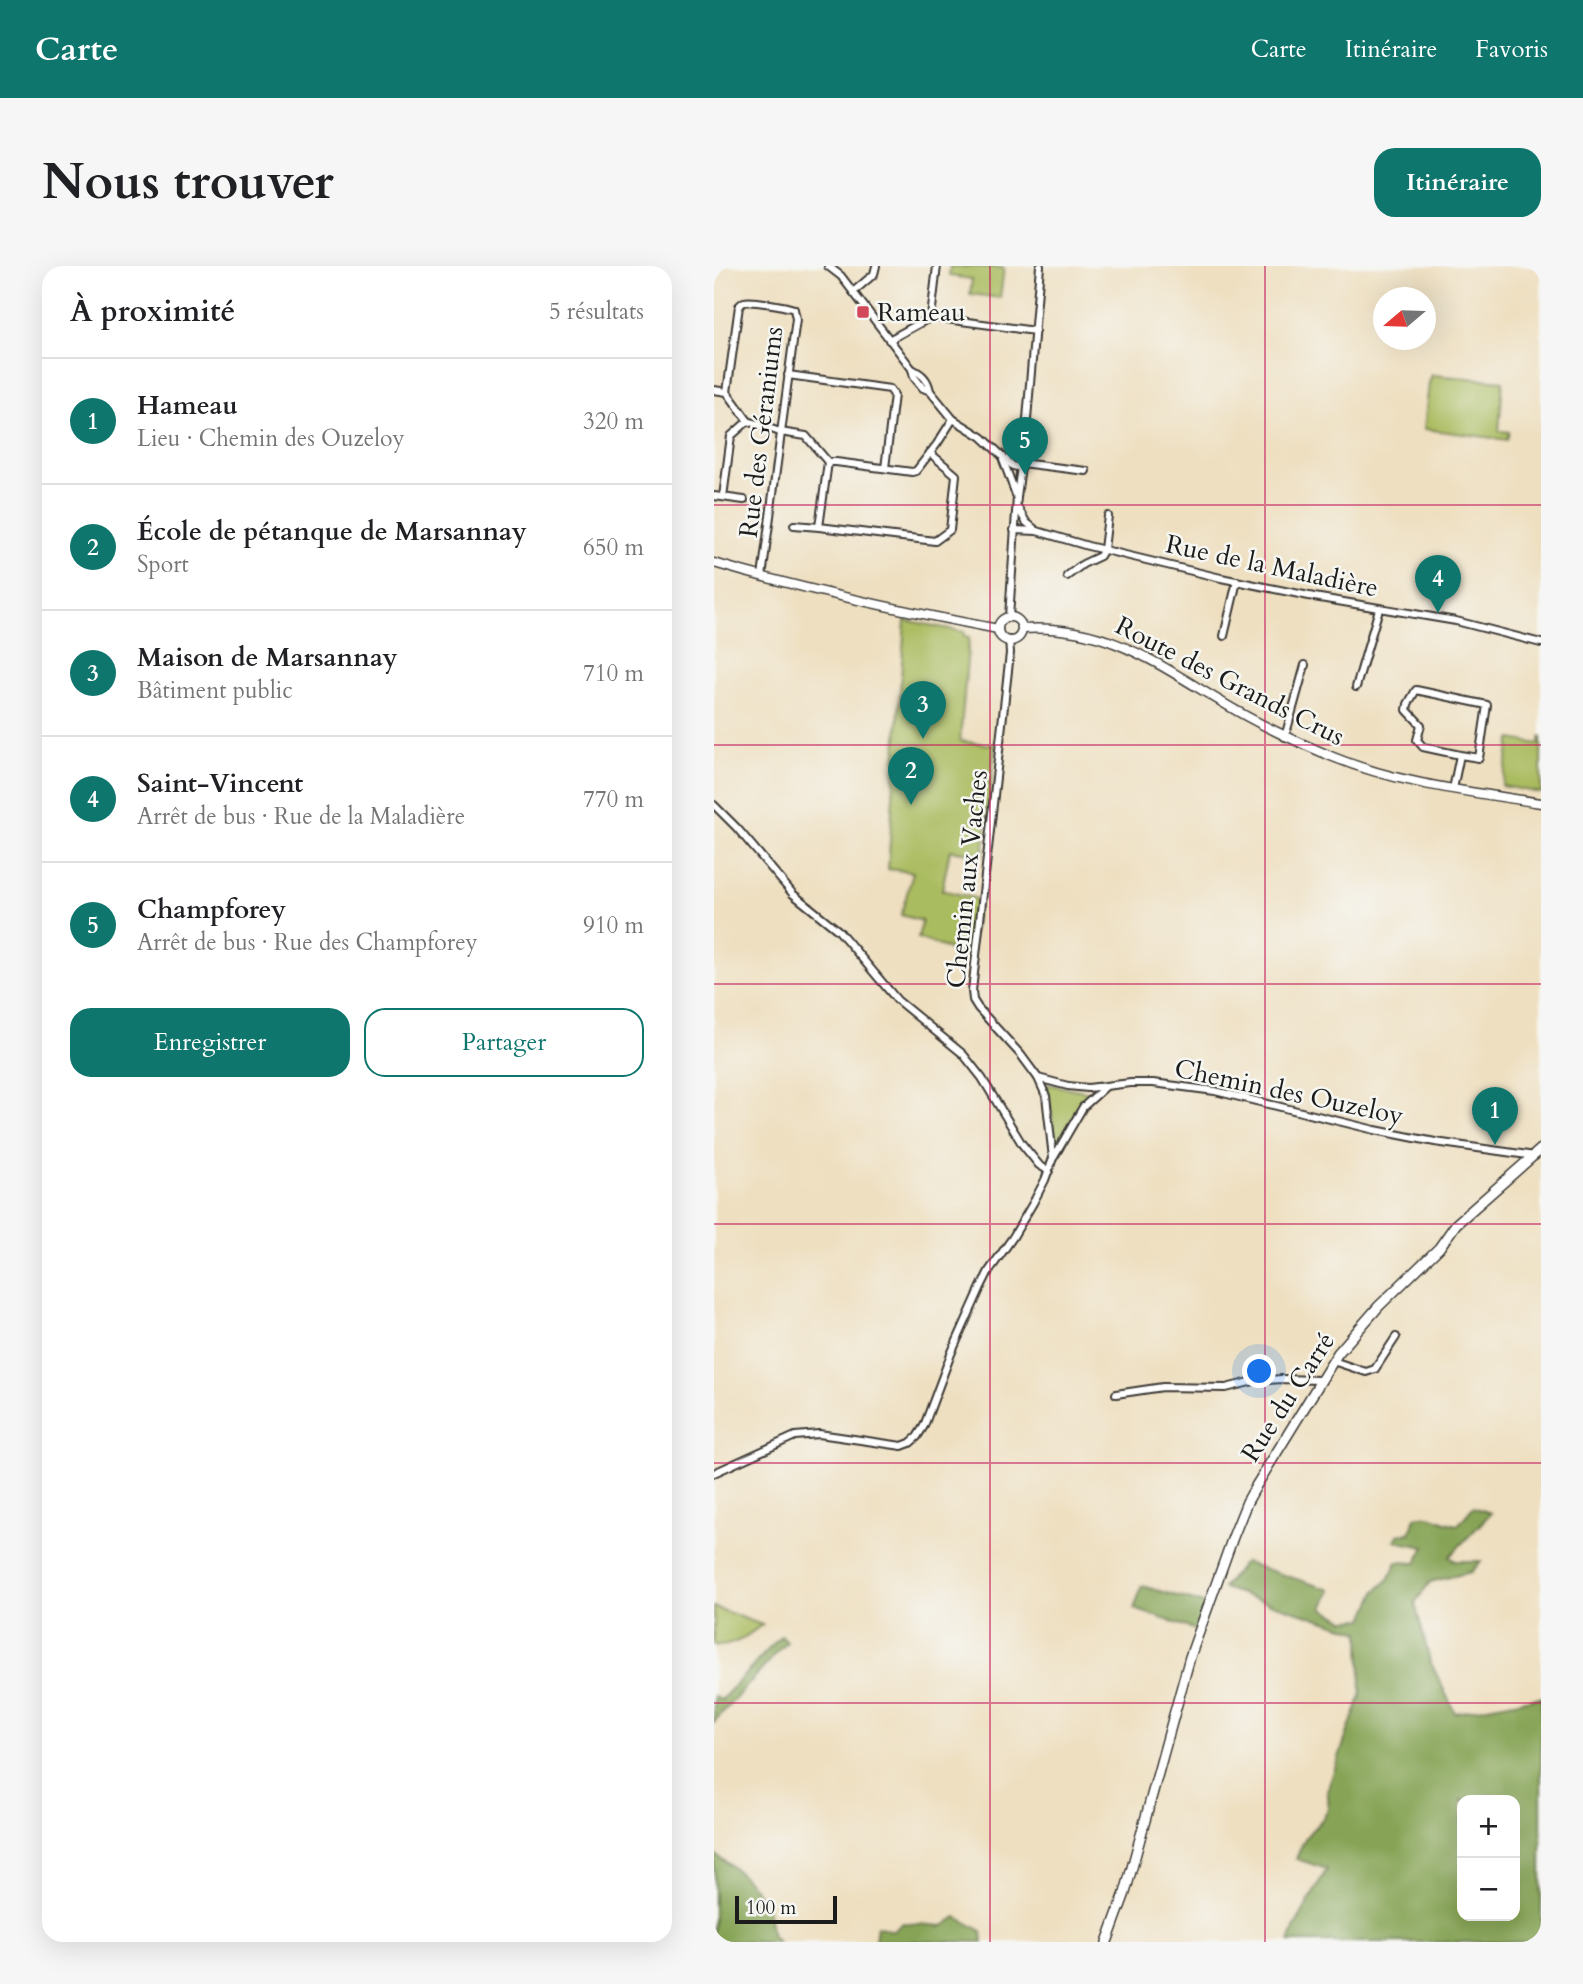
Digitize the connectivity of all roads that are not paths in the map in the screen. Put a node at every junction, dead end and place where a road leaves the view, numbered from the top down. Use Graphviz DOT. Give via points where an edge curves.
graph roads {
  1 [pos="828,266"];
  2 [pos="876,266"];
  3 [pos="937,266"];
  4 [pos="1040,266"];
  5 [pos="853,292"];
  6 [pos="931,317"];
  7 [pos="1034,331"];
  8 [pos="889,340"];
  9 [pos="788,375"];
  10 [pos="714,390"];
  11 [pos="727,392"];
  12 [pos="953,419"];
  13 [pos="748,421"];
  14 [pos="780,432"];
  15 [pos="930,453"];
  16 [pos="999,454"];
  17 [pos="828,462"];
  18 [pos="885,468"];
  19 [pos="1020,469"];
  20 [pos="1086,471"];
  21 [pos="1010,478"];
  22 [pos="714,496"];
  23 [pos="723,497"];
  24 [pos="1017,497"];
  25 [pos="744,500"];
  26 [pos="1017,506"];
  27 [pos="1108,516"];
  28 [pos="1026,522"];
  29 [pos="794,525"];
  30 [pos="819,527"];
  31 [pos="1015,527"];
  32 [pos="1037,531"];
  33 [pos="1104,550"];
  34 [pos="714,563"];
  35 [pos="1067,576"];
  36 [pos="762,577"];
  37 [pos="1237,581"];
  38 [pos="1378,609"];
  39 [pos="1009,617"];
  40 [pos="998,629"];
  41 [pos="1022,629"];
  42 [pos="1224,636"];
  43 [pos="1009,640"];
  44 [pos="1541,643"];
  45 [pos="1305,665"];
  46 [pos="1356,687"];
  47 [pos="1285,737"];
  48 [pos="1460,755"];
  49 [pos="1452,789"];
  50 [pos="1541,803"];
  51 [pos="714,805"];
  52 [pos="1038,1078"];
  53 [pos="1106,1086"];
  54 [pos="1541,1149"];
  55 [pos="1537,1155"];
  56 [pos="1053,1158"];
  57 [pos="1049,1171"];
  58 [pos="1396,1337"];
  59 [pos="1333,1361"];
  60 [pos="1320,1380"];
  61 [pos="1116,1394"];
  62 [pos="714,1473"];
  63 [pos="1107,1942"];
  1 -- 5 [label="street"];
  2 -- 5 [label="street" via="874,274"];
  3 -- 6 [label="street"];
  4 -- 7 [label="street"];
  5 -- 8 [label="street"];
  6 -- 7 [label="street"];
  6 -- 8 [label="street"];
  7 -- 19 [label="street"];
  8 -- 12 [label="street" via="912,369 922,374"];
  9 -- 11 [label="street, Rue des Géraniums" via="794,309 745,302 739,306"];
  9 -- 14 [label="street, Rue des Géraniums"];
  9 -- 18 [label="street" via="890,388 894,395"];
  10 -- 11 [label="street"];
  11 -- 13 [label="street"];
  12 -- 15 [label="street"];
  12 -- 16 [label="street"];
  13 -- 14 [label="street"];
  13 -- 23 [label="street" via="731,436"];
  14 -- 17 [label="street" via="811,439"];
  14 -- 36 [label="street, Rue des Géraniums"];
  15 -- 18 [label="street" via="912,472"];
  15 -- 30 [label="street" via="954,471 957,480 950,530 938,540"];
  16 -- 19 [label="street"];
  16 -- 21 [label="street"];
  17 -- 18 [label="street"];
  17 -- 30 [label="street"];
  19 -- 20 [label="street"];
  19 -- 21 [label="street"];
  19 -- 24 [label="street"];
  21 -- 24 [label="street"];
  22 -- 23 [label="street"];
  23 -- 25 [label="street"];
  24 -- 26 [label="street"];
  26 -- 28 [label="street, Rue de la Maladière"];
  26 -- 31 [label="street"];
  27 -- 33 [label="street"];
  28 -- 31 [label="street"];
  28 -- 32 [label="street, Rue de la Maladière"];
  29 -- 30 [label="street"];
  31 -- 32 [label="street, Rue de la Maladière"];
  31 -- 39 [label="street"];
  32 -- 33 [label="street, Rue de la Maladière"];
  33 -- 35 [label="street"];
  33 -- 37 [label="street, Rue de la Maladière"];
  34 -- 36 [label="street"];
  36 -- 40 [label="street"];
  37 -- 38 [label="street, Rue de la Maladière"];
  37 -- 42 [label="street"];
  38 -- 44 [label="street, Rue de la Maladière" via="1456,621"];
  38 -- 46 [label="street"];
  39 -- 40 [label="street"];
  39 -- 41 [label="street" via="1019,621"];
  40 -- 43 [label="street"];
  41 -- 43 [label="street" via="1018,637"];
  41 -- 47 [label="street, Route des Grands Crus" via="1072,631 1134,650"];
  43 -- 52 [label="street, Chemin aux Vaches" via="972,991 978,1008"];
  45 -- 47 [label="street"];
  47 -- 49 [label="street, Route des Grands Crus" via="1360,767"];
  48 -- 48 [label="street" via="1479,758 1487,705 1416,690 1407,710 1421,725 1418,740 1423,747"];
  48 -- 49 [label="street"];
  49 -- 50 [label="street, Route des Grands Crus"];
  51 -- 57 [label="street" via="793,894 839,931 897,1000 963,1054 1022,1144"];
  52 -- 53 [label="street, Chemin des Ouzeloy" via="1068,1086"];
  52 -- 56 [label="street, Chemin aux Vaches" via="1046,1096"];
  53 -- 55 [label="street, Chemin des Ouzeloy" via="1153,1083 1215,1091 1435,1142"];
  53 -- 56 [label="street" via="1083,1107"];
  54 -- 55 [label="main road, Rue du Carré"];
  55 -- 59 [label="main road, Rue du Carré" via="1456,1224"];
  56 -- 57 [label="street, Chemin aux Vaches"];
  57 -- 62 [label="street, Chemin aux Vaches" via="981,1287 917,1437 902,1446 819,1434 795,1436"];
  58 -- 59 [label="street" via="1375,1369 1366,1372"];
  59 -- 60 [label="main road, Rue du Carré"];
  60 -- 61 [label="street" via="1254,1381 1226,1388 1163,1387"];
  60 -- 63 [label="main road, Rue du Carré" via="1247,1502 1233,1538 1190,1657 1119,1915"];
}
